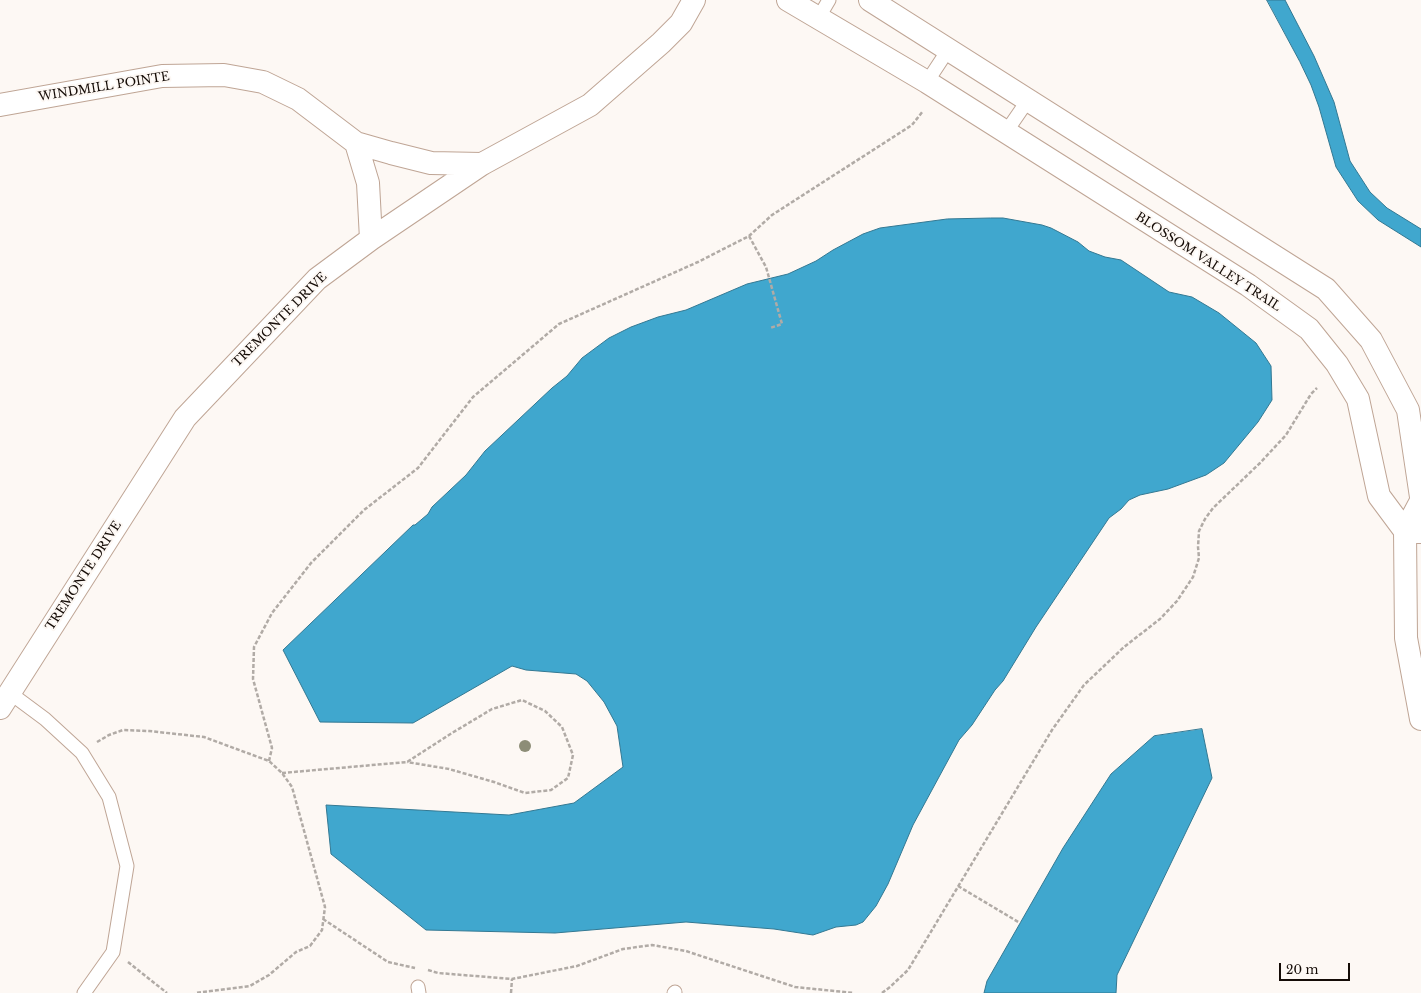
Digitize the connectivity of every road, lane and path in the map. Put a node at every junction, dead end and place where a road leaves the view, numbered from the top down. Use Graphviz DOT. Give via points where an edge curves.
graph roads {
  1 [pos="694,0"];
  2 [pos="788,0"];
  3 [pos="870,0"];
  4 [pos="824,9"];
  5 [pos="948,50"];
  6 [pos="928,82"];
  7 [pos="1028,100"];
  8 [pos="0,105"];
  9 [pos="923,111"];
  10 [pos="1006,132"];
  11 [pos="356,143"];
  12 [pos="482,164"];
  13 [pos="749,236"];
  14 [pos="371,239"];
  15 [pos="770,328"];
  16 [pos="1317,388"];
  17 [pos="1421,497"];
  18 [pos="1421,501"];
  19 [pos="1413,531"];
  20 [pos="5,700"];
  21 [pos="1421,719"];
  22 [pos="82,753"];
  23 [pos="269,761"];
  24 [pos="407,762"];
  25 [pos="282,773"];
  26 [pos="958,886"];
  27 [pos="323,919"];
  28 [pos="1020,922"];
  29 [pos="112,953"];
  30 [pos="417,968"];
  31 [pos="424,970"];
  32 [pos="512,979"];
  33 [pos="84,993"];
  34 [pos="167,993"];
  35 [pos="195,993"];
  36 [pos="511,993"];
  37 [pos="854,993"];
  38 [pos="882,993"];
  1 -- 12 [label="street, TREMONTE DRIVE" via="680,23 590,105"];
  2 -- 4 [label="street, BLOSSOM VALLEY TRAIL"];
  3 -- 5 [label="street"];
  4 -- 6 [label="street, BLOSSOM VALLEY TRAIL"];
  5 -- 6 [label="lane"];
  5 -- 7 [label="street"];
  6 -- 10 [label="street, BLOSSOM VALLEY TRAIL"];
  7 -- 10 [label="lane"];
  7 -- 17 [label="street" via="1326,289 1371,340 1408,410"];
  8 -- 11 [label="street, WINDMILL POINTE" via="162,76 224,75 263,82 298,99"];
  9 -- 13 [label="path" via="912,125 772,215"];
  10 -- 19 [label="street, BLOSSOM VALLEY TRAIL" via="1248,285 1309,330 1337,364 1358,399 1379,496"];
  11 -- 12 [label="street, WINDMILL POINTE" via="431,163"];
  11 -- 14 [label="street" via="368,183"];
  12 -- 14 [label="street, TREMONTE DRIVE"];
  13 -- 15 [label="path" via="766,266 782,324"];
  13 -- 23 [label="path" via="698,262 560,324 473,397 418,468 364,510 311,563 272,613 254,647 253,679 272,748"];
  14 -- 20 [label="street, TREMONTE DRIVE" via="317,279 185,418"];
  16 -- 26 [label="path" via="1286,435 1205,519 1199,532 1199,558 1193,577 1177,601 1084,685 1052,730"];
  18 -- 19 [label="street"];
  19 -- 21 [label="street" via="1406,638"];
  20 -- 22 [label="lane" via="45,719"];
  22 -- 23 [label="path" via="109,734 136,730 204,737"];
  22 -- 29 [label="lane" via="109,797 127,866"];
  23 -- 25 [label="path"];
  24 -- 24 [label="path" via="492,709 522,700 545,711 562,727 573,755 568,778 551,790 525,793 449,769"];
  24 -- 25 [label="path"];
  25 -- 27 [label="path" via="292,787 325,907"];
  26 -- 28 [label="path"];
  26 -- 38 [label="path" via="908,970"];
  27 -- 30 [label="path" via="388,962"];
  27 -- 35 [label="path" via="322,930 310,946 296,952 250,986"];
  29 -- 33 [label="lane"];
  29 -- 34 [label="path" via="130,963"];
  31 -- 32 [label="path"];
  32 -- 36 [label="path"];
  32 -- 37 [label="path" via="577,966 623,949 652,945 686,951 796,987"];
}
